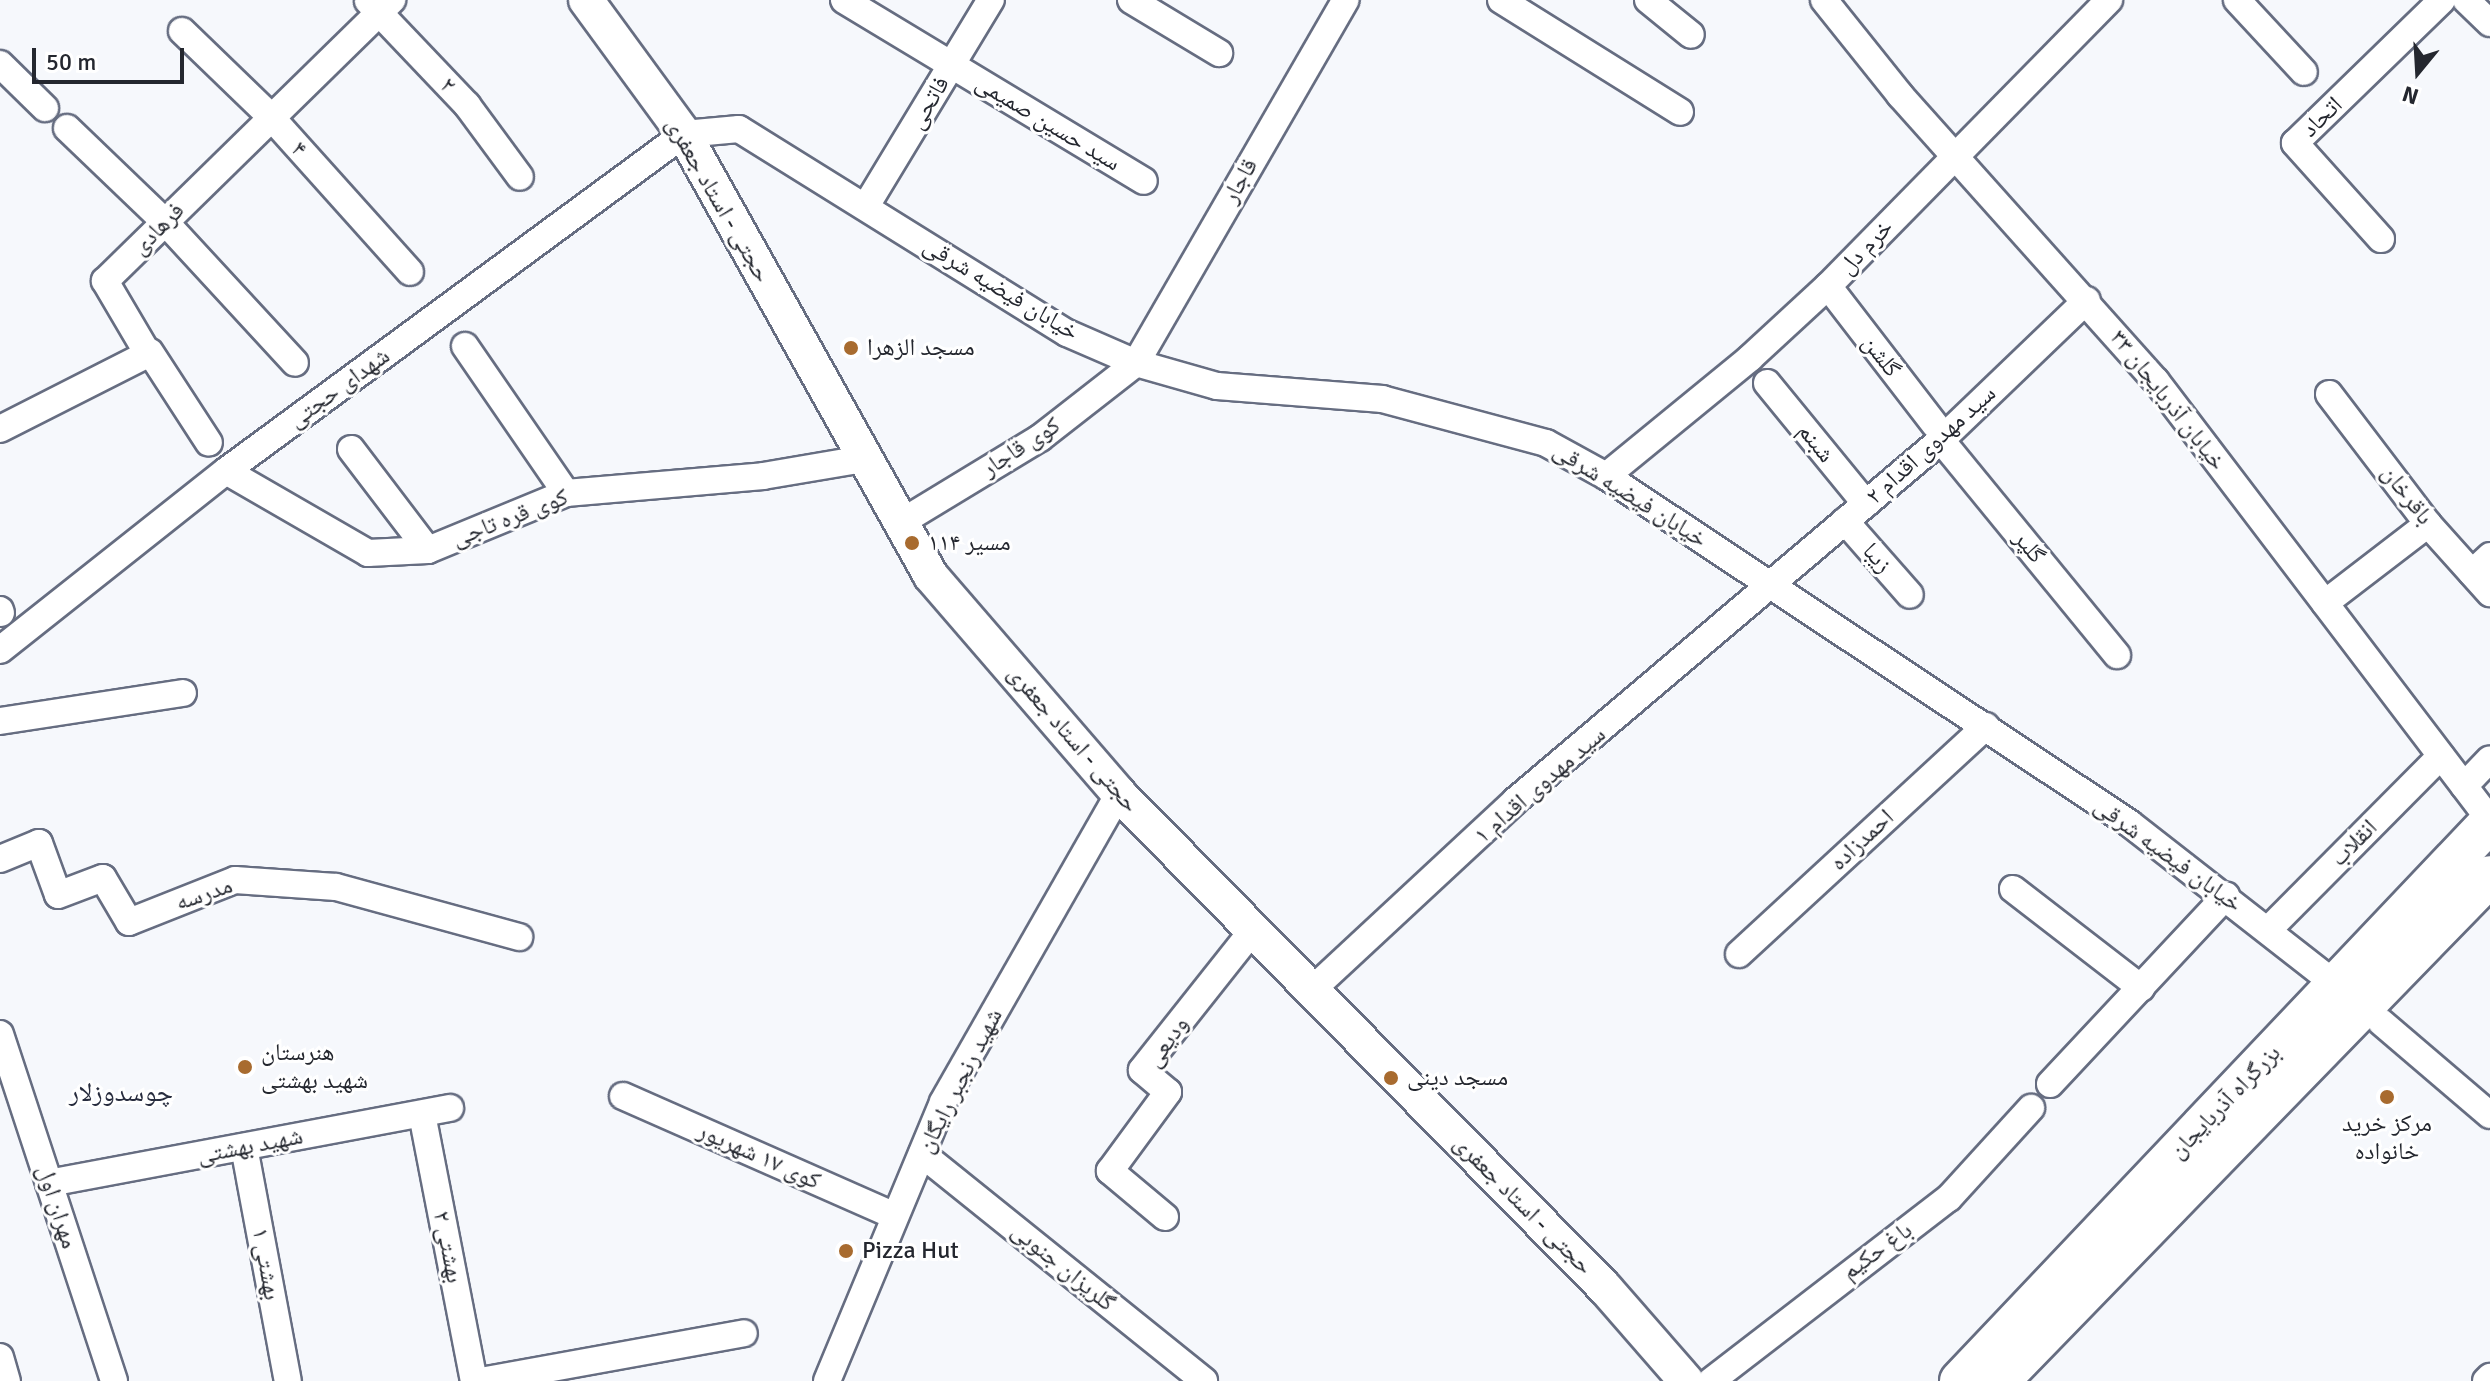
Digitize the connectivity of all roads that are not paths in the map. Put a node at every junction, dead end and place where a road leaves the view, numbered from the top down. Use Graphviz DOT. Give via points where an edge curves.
graph roads {
  1 [pos="844,0"];
  2 [pos="991,0"];
  3 [pos="1131,0"];
  4 [pos="1346,0"];
  5 [pos="1648,0"];
  6 [pos="1824,0"];
  7 [pos="2109,0"];
  8 [pos="2237,0"];
  9 [pos="2442,0"];
  10 [pos="2466,0"];
  11 [pos="589,1"];
  12 [pos="380,4"];
  13 [pos="1517,4"];
  14 [pos="2490,23"];
  15 [pos="182,31"];
  16 [pos="1691,35"];
  17 [pos="1219,53"];
  18 [pos="0,64"];
  19 [pos="952,65"];
  20 [pos="2304,72"];
  21 [pos="45,108"];
  22 [pos="1680,112"];
  23 [pos="271,117"];
  24 [pos="67,128"];
  25 [pos="684,134"];
  26 [pos="1955,155"];
  27 [pos="520,177"];
  28 [pos="1144,181"];
  29 [pos="866,206"];
  30 [pos="166,223"];
  31 [pos="2381,239"];
  32 [pos="410,272"];
  33 [pos="1828,286"];
  34 [pos="2087,300"];
  35 [pos="465,346"];
  36 [pos="150,352"];
  37 [pos="295,363"];
  38 [pos="1136,363"];
  39 [pos="1767,383"];
  40 [pos="2329,394"];
  41 [pos="0,429"];
  42 [pos="1938,432"];
  43 [pos="209,443"];
  44 [pos="351,449"];
  45 [pos="863,459"];
  46 [pos="226,471"];
  47 [pos="1606,476"];
  48 [pos="566,493"];
  49 [pos="1866,504"];
  50 [pos="1845,521"];
  51 [pos="900,523"];
  52 [pos="2428,524"];
  53 [pos="428,550"];
  54 [pos="2481,564"];
  55 [pos="1769,585"];
  56 [pos="2490,593"];
  57 [pos="1910,595"];
  58 [pos="2325,603"];
  59 [pos="0,650"];
  60 [pos="2117,655"];
  61 [pos="183,693"];
  62 [pos="0,721"];
  63 [pos="1986,726"];
  64 [pos="2441,756"];
  65 [pos="2490,759"];
  66 [pos="2464,786"];
  67 [pos="1119,794"];
  68 [pos="2490,821"];
  69 [pos="0,859"];
  70 [pos="2473,876"];
  71 [pos="2013,889"];
  72 [pos="2226,896"];
  73 [pos="1253,930"];
  74 [pos="2268,930"];
  75 [pos="519,937"];
  76 [pos="1739,954"];
  77 [pos="2322,974"];
  78 [pos="2141,988"];
  79 [pos="1313,989"];
  80 [pos="2381,1022"];
  81 [pos="0,1034"];
  82 [pos="2050,1084"];
  83 [pos="623,1096"];
  84 [pos="450,1108"];
  85 [pos="2031,1108"];
  86 [pos="422,1114"];
  87 [pos="2490,1115"];
  88 [pos="244,1147"];
  89 [pos="922,1154"];
  90 [pos="49,1183"];
  91 [pos="895,1216"];
  92 [pos="1165,1217"];
  93 [pos="744,1333"];
  94 [pos="0,1357"];
  95 [pos="7,1381"];
  96 [pos="114,1381"];
  97 [pos="288,1381"];
  98 [pos="474,1381"];
  99 [pos="481,1381"];
  100 [pos="827,1381"];
  101 [pos="1204,1381"];
  102 [pos="1686,1381"];
  103 [pos="1711,1381"];
  104 [pos="1928,1381"];
  105 [pos="1960,1381"];
  106 [pos="1999,1381"];
  107 [pos="2035,1381"];
  1 -- 19 [label="street, سید حسین صمیمی"];
  2 -- 19 [label="street, فاتحی"];
  3 -- 17 [label="street"];
  4 -- 38 [label="street, قاجار"];
  5 -- 16 [label="street"];
  6 -- 26 [label="street, خیابان آذربایجان ۳۳"];
  7 -- 26 [label="street, خرم دل"];
  8 -- 20 [label="street"];
  9 -- 31 [label="street, اتحاد" via="2295,143"];
  10 -- 14 [label="street"];
  11 -- 25 [label="main road, حجتی - استاد جعفری"];
  12 -- 23 [label="street, فرهادی"];
  12 -- 27 [label="street, ۲" via="467,105"];
  13 -- 22 [label="street"];
  15 -- 23 [label="street, ۴"];
  18 -- 21 [label="street"];
  19 -- 28 [label="street, سید حسین صمیمی"];
  19 -- 29 [label="street, فاتحی"];
  23 -- 30 [label="street, فرهادی"];
  23 -- 32 [label="street, ۴"];
  24 -- 30 [label="street"];
  25 -- 29 [label="street, خیابان فیضیه شرقی" via="739,129"];
  25 -- 45 [label="main road, حجتی - استاد جعفری"];
  25 -- 46 [label="street, شهدای حجتی"];
  26 -- 33 [label="street, خرم دل"];
  26 -- 34 [label="street, خیابان آذربایجان ۳۳"];
  29 -- 38 [label="street, خیابان فیضیه شرقی" via="1067,333"];
  30 -- 36 [label="street, فرهادی" via="105,283"];
  30 -- 37 [label="street"];
  33 -- 42 [label="street, گلشن"];
  33 -- 47 [label="street, خرم دل"];
  34 -- 42 [label="street, سید مهدوی اقدام ۲"];
  34 -- 58 [label="street, خیابان آذربایجان ۳۳"];
  35 -- 48 [label="street"];
  36 -- 41 [label="street"];
  36 -- 43 [label="street"];
  38 -- 47 [label="street, خیابان فیضیه شرقی" via="1217,386 1382,399 1546,443"];
  38 -- 51 [label="street, کوی قاجار" via="1040,438"];
  39 -- 49 [label="street, شبنم"];
  40 -- 52 [label="street, باقرخان"];
  42 -- 49 [label="street, سید مهدوی اقدام ۲"];
  42 -- 60 [label="street, گلپر"];
  44 -- 53 [label="street"];
  45 -- 48 [label="street, کوی قره تاجی" via="763,476"];
  45 -- 51 [label="main road, حجتی - استاد جعفری"];
  46 -- 53 [label="street, کوی قره تاجی" via="368,553"];
  46 -- 59 [label="street, شهدای حجتی"];
  47 -- 55 [label="street, خیابان فیضیه شرقی"];
  48 -- 53 [label="street, کوی قره تاجی"];
  49 -- 50 [label="street, سید مهدوی اقدام ۲"];
  50 -- 55 [label="street, سید مهدوی اقدام ۲"];
  50 -- 57 [label="street, زیبا"];
  51 -- 67 [label="main road, حجتی - استاد جعفری" via="931,576"];
  52 -- 54 [label="street, باقرخان"];
  52 -- 58 [label="street"];
  54 -- 56 [label="street, باقرخان"];
  55 -- 63 [label="street, خیابان فیضیه شرقی"];
  55 -- 79 [label="street, سید مهدوی اقدام ۱" via="1515,801"];
  58 -- 64 [label="street, خیابان آذربایجان ۳۳"];
  61 -- 62 [label="street"];
  63 -- 72 [label="street, خیابان فیضیه شرقی"];
  63 -- 76 [label="street, احمدزاده"];
  64 -- 66 [label="street, خیابان آذربایجان ۳۳"];
  64 -- 74 [label="street, انقلاب"];
  65 -- 66 [label="street"];
  66 -- 68 [label="street, خیابان آذربایجان ۳۳"];
  67 -- 73 [label="main road, حجتی - استاد جعفری"];
  67 -- 89 [label="street, شهید رنجبر رایگان" via="943,1102"];
  68 -- 70 [label="highway, بزرگراه آذربایجان"];
  69 -- 75 [label="street, مدرسه" via="39,843 58,895 103,878 129,922 235,880 336,887"];
  70 -- 77 [label="highway"];
  70 -- 80 [label="highway" via="2413,987"];
  70 -- 105 [label="highway, بزرگراه آذربایجان"];
  70 -- 106 [label="highway, بزرگراه آذربایجان"];
  71 -- 78 [label="street"];
  72 -- 74 [label="street, خیابان فیضیه شرقی"];
  72 -- 78 [label="street"];
  73 -- 79 [label="main road, حجتی - استاد جعفری"];
  73 -- 92 [label="street, ودیعی" via="1142,1070 1168,1092 1110,1171"];
  74 -- 77 [label="street, خیابان فیضیه شرقی"];
  77 -- 104 [label="highway"];
  78 -- 82 [label="street"];
  79 -- 102 [label="main road, حجتی - استاد جعفری" via="1605,1288"];
  80 -- 87 [label="street"];
  80 -- 107 [label="highway"];
  81 -- 90 [label="street, مهران اول"];
  83 -- 91 [label="street, کوی ۱۷ شهریور"];
  84 -- 86 [label="street, شهید بهشتی"];
  85 -- 103 [label="street, باغ حکیم" via="1949,1198"];
  86 -- 88 [label="street, شهید بهشتی"];
  86 -- 98 [label="street, بهشتی ۲"];
  88 -- 90 [label="street, شهید بهشتی"];
  88 -- 97 [label="street, بهشتی ۱"];
  89 -- 91 [label="street, شهید رنجبر رایگان"];
  89 -- 101 [label="street, گلریزان جنوبی"];
  90 -- 96 [label="street, مهران اول"];
  91 -- 100 [label="street, شهید رنجبر رایگان"];
  93 -- 99 [label="street"];
  94 -- 95 [label="street"];
}
